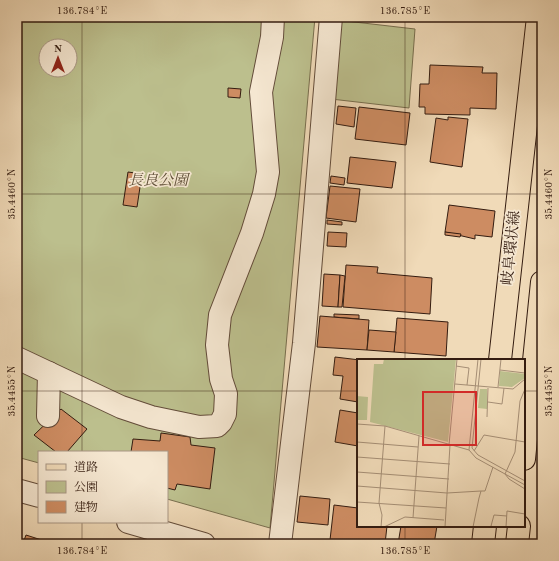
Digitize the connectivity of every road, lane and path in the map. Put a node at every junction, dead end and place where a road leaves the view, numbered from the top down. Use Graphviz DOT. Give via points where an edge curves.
graph roads {
  1 [pos="273,17"];
  2 [pos="331,17"];
  3 [pos="538,17"];
  4 [pos="542,282"];
  5 [pos="17,358"];
  6 [pos="500,359"];
  7 [pos="49,373"];
  8 [pos="48,416"];
  9 [pos="525,449"];
  10 [pos="17,490"];
  11 [pos="38,496"];
  12 [pos="131,523"];
  13 [pos="485,527"];
  14 [pos="519,527"];
  15 [pos="204,544"];
  16 [pos="280,544"];
  17 [pos="483,544"];
  18 [pos="517,544"];
  1 -- 7 [label="street" via="272,37 261,92 268,172 252,233 220,315 217,345 221,379 226,394 225,414 221,422 216,426 199,427 151,417 121,407"];
  2 -- 16 [label="street" via="304,343"];
  3 -- 6 [label="main road, 岐阜環状線"];
  4 -- 9 [label="main road"];
  5 -- 7 [label="street"];
  7 -- 8 [label="street"];
  10 -- 11 [label="street"];
  12 -- 15 [label="street"];
  13 -- 17 [label="main road"];
  14 -- 18 [label="main road"];
}
